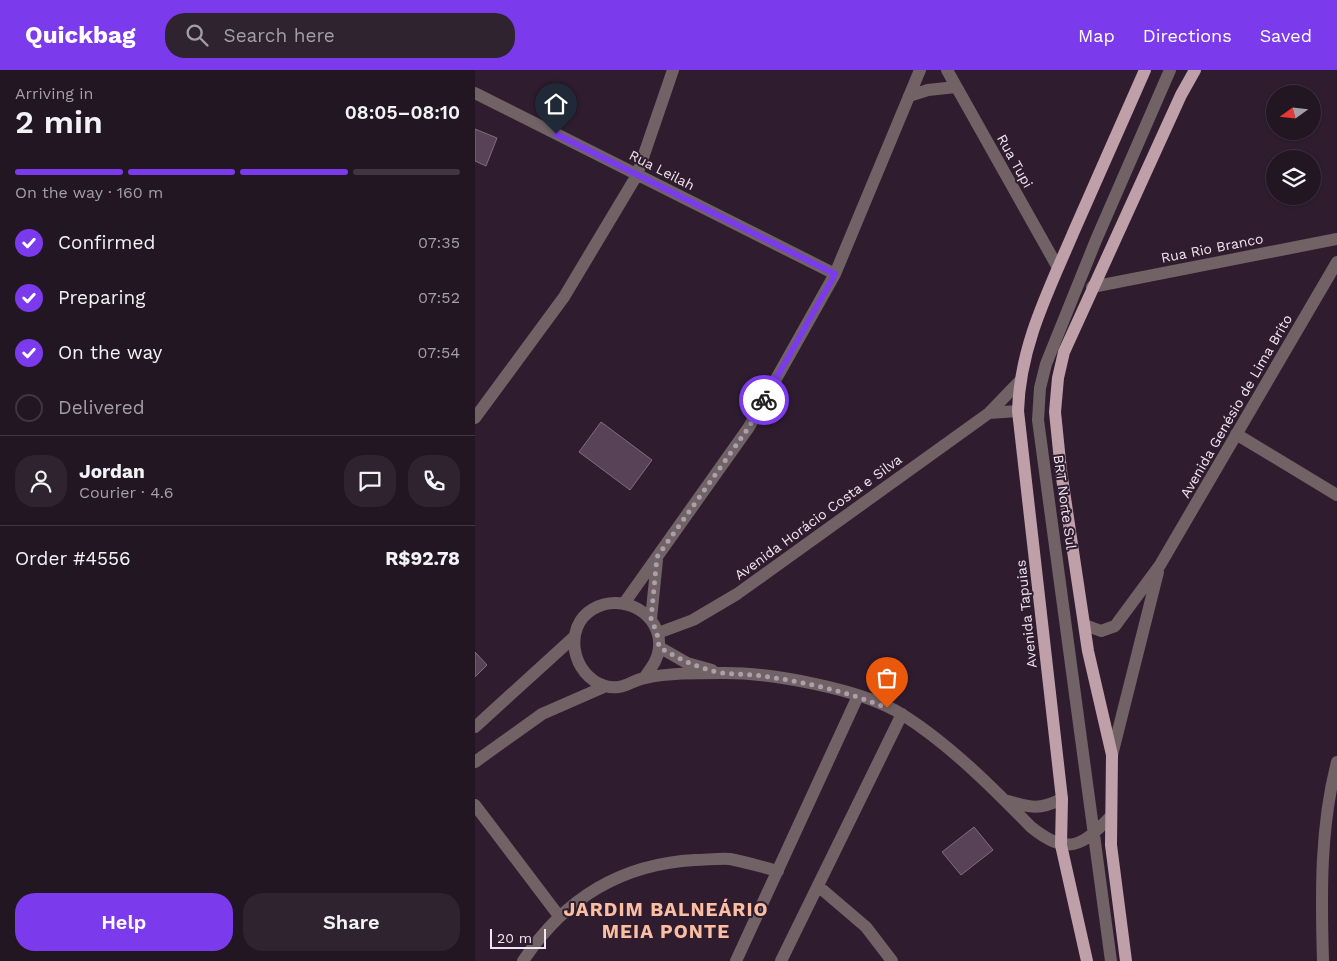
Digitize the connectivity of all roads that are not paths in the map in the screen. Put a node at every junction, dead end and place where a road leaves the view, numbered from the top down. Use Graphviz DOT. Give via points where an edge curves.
graph roads {
  1 [pos="673,70"];
  2 [pos="920,70"];
  3 [pos="947,70"];
  4 [pos="1145,70"];
  5 [pos="1170,70"];
  6 [pos="1195,70"];
  7 [pos="956,87"];
  8 [pos="475,93"];
  9 [pos="909,96"];
  10 [pos="637,175"];
  11 [pos="1337,239"];
  12 [pos="1337,262"];
  13 [pos="1057,266"];
  14 [pos="835,274"];
  15 [pos="1092,287"];
  16 [pos="1019,382"];
  17 [pos="1018,411"];
  18 [pos="989,413"];
  19 [pos="475,418"];
  20 [pos="1236,434"];
  21 [pos="1337,495"];
  22 [pos="657,557"];
  23 [pos="1160,565"];
  24 [pos="625,602"];
  25 [pos="651,619"];
  26 [pos="1085,625"];
  27 [pos="657,633"];
  28 [pos="575,637"];
  29 [pos="659,647"];
  30 [pos="722,673"];
  31 [pos="644,678"];
  32 [pos="607,686"];
  33 [pos="858,696"];
  34 [pos="902,714"];
  35 [pos="475,727"];
  36 [pos="1112,755"];
  37 [pos="475,762"];
  38 [pos="1337,762"];
  39 [pos="1062,799"];
  40 [pos="1005,800"];
  41 [pos="475,806"];
  42 [pos="1111,816"];
  43 [pos="1093,835"];
  44 [pos="1061,845"];
  45 [pos="778,871"];
  46 [pos="818,886"];
  47 [pos="559,916"];
  48 [pos="523,961"];
  49 [pos="736,961"];
  50 [pos="781,961"];
  51 [pos="892,961"];
  52 [pos="1087,961"];
  53 [pos="1111,961"];
  54 [pos="1126,961"];
  55 [pos="1323,961"];
  1 -- 10 [label="street"];
  2 -- 9 [label="street"];
  3 -- 7 [label="street, Rua Tupi"];
  4 -- 13 [label="main road"];
  5 -- 43 [label="street, BRT Norte Sul" via="1096,240 1039,388 1038,420"];
  6 -- 15 [label="main road"];
  7 -- 9 [label="street"];
  7 -- 13 [label="street, Rua Tupi"];
  8 -- 10 [label="street, Rua Leilah"];
  9 -- 14 [label="street"];
  10 -- 14 [label="street, Rua Leilah"];
  10 -- 19 [label="street" via="564,297"];
  11 -- 15 [label="street, Rua Rio Branco"];
  12 -- 20 [label="street, Avenida Genésio de Lima Brito"];
  13 -- 16 [label="main road, Avenida Tapuias" via="1025,353"];
  14 -- 22 [label="street" via="749,427"];
  15 -- 26 [label="main road" via="1064,352 1055,412"];
  16 -- 17 [label="main road, Avenida Tapuias"];
  16 -- 18 [label="street, Avenida Horácio Costa e Silva"];
  17 -- 18 [label="street"];
  17 -- 39 [label="main road, Avenida Tapuias"];
  18 -- 27 [label="street, Avenida Horácio Costa e Silva" via="737,594 693,620"];
  20 -- 21 [label="street"];
  20 -- 23 [label="street, Avenida Genésio de Lima Brito"];
  22 -- 24 [label="street"];
  22 -- 25 [label="street"];
  23 -- 26 [label="street, Avenida Genésio de Lima Brito" via="1115,626 1101,631"];
  23 -- 36 [label="street, Avenida Genésio de Lima Brito"];
  24 -- 25 [label="street" via="639,608"];
  24 -- 28 [label="street" via="608,602 592,609 581,621"];
  25 -- 27 [label="street"];
  26 -- 36 [label="main road" via="1097,696"];
  27 -- 29 [label="street"];
  28 -- 32 [label="street" via="575,653 581,668 592,680"];
  28 -- 35 [label="street"];
  29 -- 30 [label="street" via="687,663"];
  29 -- 31 [label="street" via="656,662"];
  30 -- 31 [label="street"];
  30 -- 33 [label="street" via="767,676"];
  31 -- 32 [label="street" via="626,686"];
  32 -- 37 [label="street" via="542,714"];
  33 -- 34 [label="street"];
  33 -- 45 [label="street"];
  34 -- 40 [label="street" via="947,746"];
  34 -- 46 [label="street"];
  36 -- 42 [label="main road"];
  38 -- 55 [label="street" via="1323,839"];
  39 -- 40 [label="street" via="1043,808"];
  39 -- 44 [label="main road, Avenida Tapuias"];
  40 -- 44 [label="street" via="1031,827"];
  41 -- 47 [label="street"];
  42 -- 43 [label="street"];
  42 -- 54 [label="main road" via="1111,846"];
  43 -- 44 [label="street"];
  43 -- 53 [label="street, BRT Norte Sul"];
  44 -- 52 [label="main road, Avenida Tapuias"];
  45 -- 47 [label="street" via="728,859 667,862 629,872 583,896"];
  45 -- 49 [label="street"];
  46 -- 50 [label="street"];
  46 -- 51 [label="street" via="866,927"];
  47 -- 48 [label="street" via="541,934"];
}
